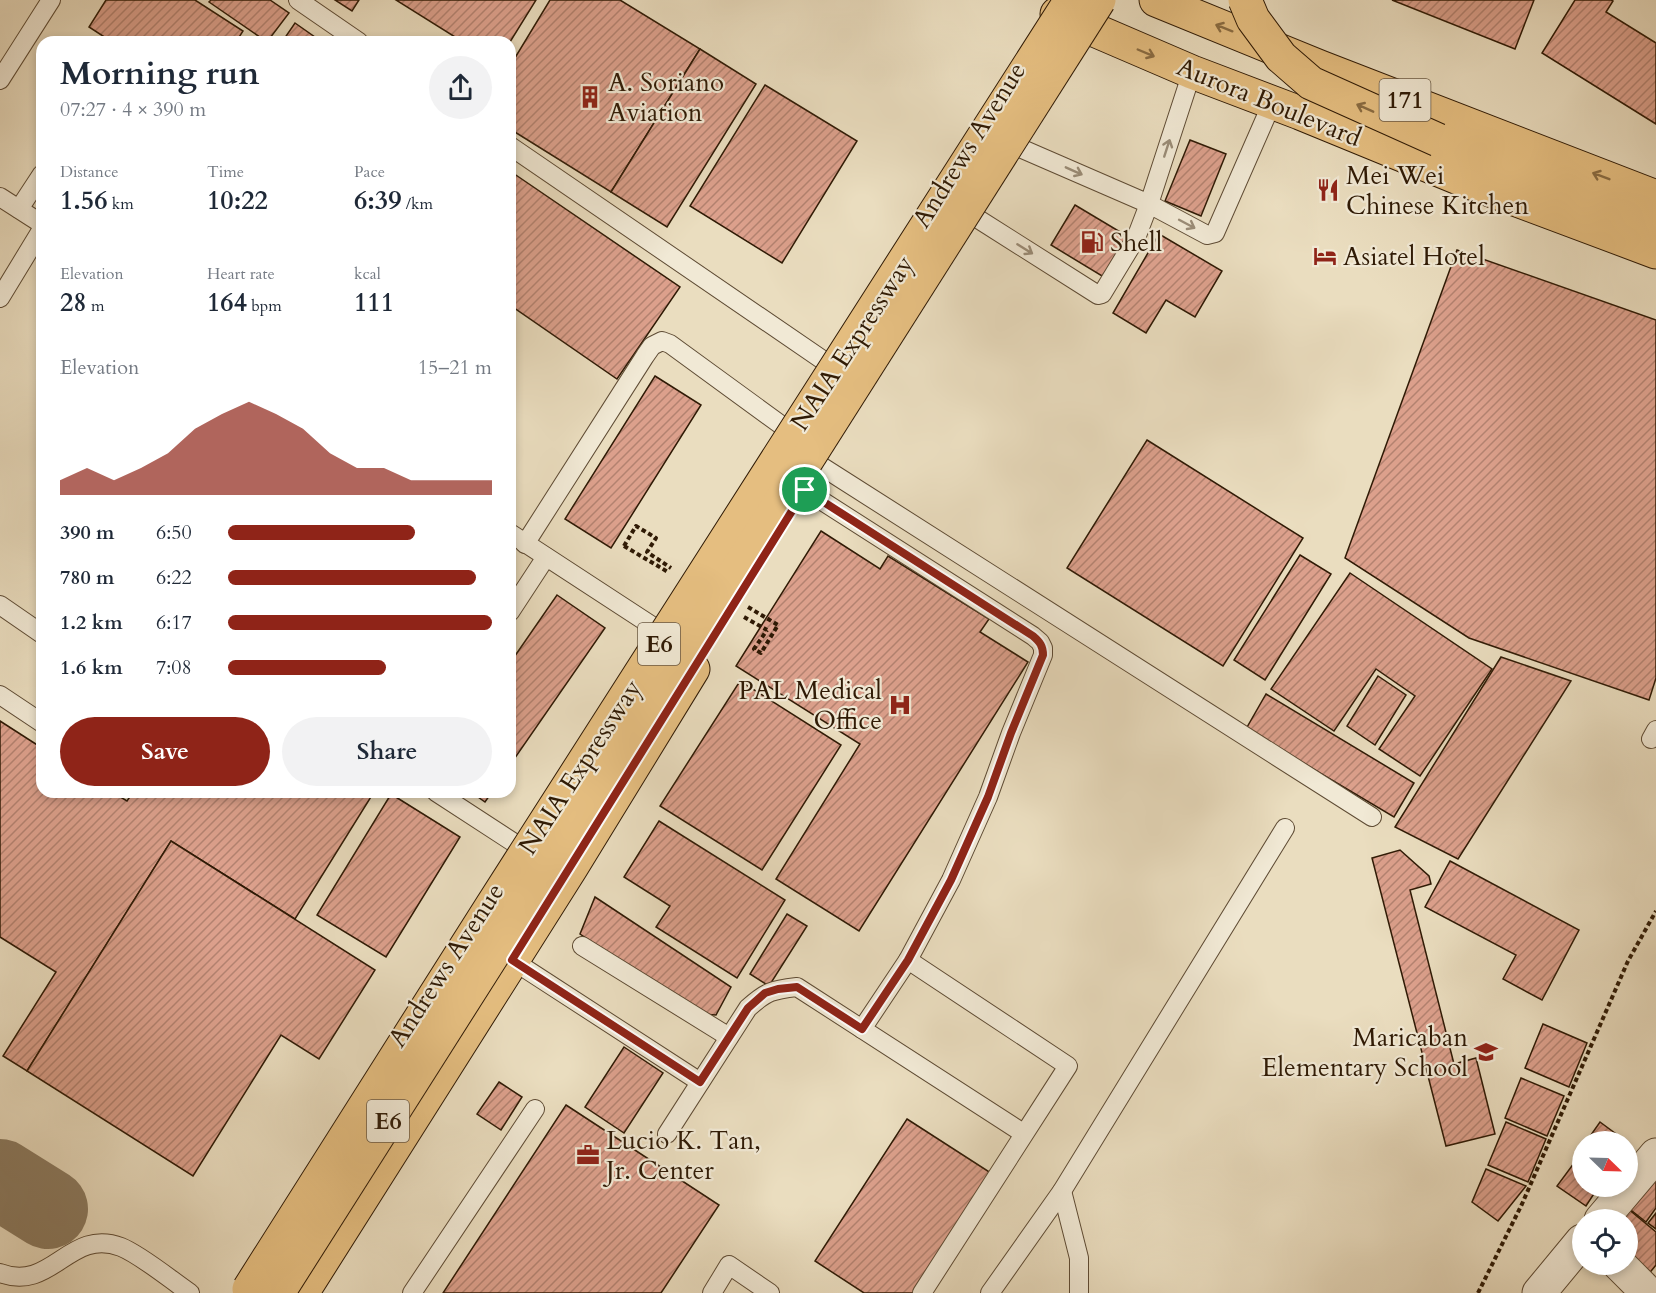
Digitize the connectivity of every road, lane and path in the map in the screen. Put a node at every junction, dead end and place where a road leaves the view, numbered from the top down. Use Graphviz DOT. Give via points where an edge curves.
graph roads {
  1 [pos="51,0"];
  2 [pos="298,0"];
  3 [pos="1110,0"];
  4 [pos="1156,0"];
  5 [pos="1245,0"];
  6 [pos="1062,4"];
  7 [pos="1096,15"];
  8 [pos="350,36"];
  9 [pos="1192,72"];
  10 [pos="1,77"];
  11 [pos="1272,103"];
  12 [pos="1020,148"];
  13 [pos="516,150"];
  14 [pos="36,183"];
  15 [pos="0,197"];
  16 [pos="1656,197"];
  17 [pos="1149,204"];
  18 [pos="19,209"];
  19 [pos="975,217"];
  20 [pos="36,220"];
  21 [pos="1656,220"];
  22 [pos="36,240"];
  23 [pos="1656,252"];
  24 [pos="0,298"];
  25 [pos="830,365"];
  26 [pos="788,430"];
  27 [pos="813,478"];
  28 [pos="518,538"];
  29 [pos="624,546"];
  30 [pos="647,552"];
  31 [pos="546,557"];
  32 [pos="735,600"];
  33 [pos="516,603"];
  34 [pos="0,605"];
  35 [pos="36,630"];
  36 [pos="767,630"];
  37 [pos="660,631"];
  38 [pos="0,694"];
  39 [pos="36,719"];
  40 [pos="445,798"];
  41 [pos="1372,817"];
  42 [pos="1285,828"];
  43 [pos="522,848"];
  44 [pos="1656,911"];
  45 [pos="582,946"];
  46 [pos="512,960"];
  47 [pos="908,960"];
  48 [pos="862,1029"];
  49 [pos="729,1037"];
  50 [pos="700,1082"];
  51 [pos="370,1083"];
  52 [pos="535,1109"];
  53 [pos="415,1113"];
  54 [pos="1023,1133"];
  55 [pos="667,1134"];
  56 [pos="1656,1156"];
  57 [pos="1062,1191"];
  58 [pos="1610,1209"];
  59 [pos="1572,1253"];
  60 [pos="0,1272"];
  61 [pos="1630,1275"];
  62 [pos="190,1293"];
  63 [pos="239,1293"];
  64 [pos="246,1293"];
  65 [pos="279,1293"];
  66 [pos="302,1293"];
  67 [pos="412,1293"];
  68 [pos="711,1293"];
  69 [pos="770,1293"];
  70 [pos="922,1293"];
  71 [pos="990,1293"];
  72 [pos="1079,1293"];
  73 [pos="1478,1293"];
  74 [pos="1539,1293"];
  75 [pos="1648,1293"];
  1 -- 10 [label="lane"];
  2 -- 8 [label="lane"];
  3 -- 7 [label="main road, Andrews Avenue"];
  16 -- 4 [label="main road, Aurora Boulevard / 171, one-way"];
  21 -- 5 [label="main road, one-way, bridge" via="1438,140 1311,84 1281,57 1253,19"];
  6 -- 7 [label="main road, Aurora Boulevard / 171"];
  6 -- 25 [label="main road, Andrews Avenue"];
  6 -- 64 [label="main road, NAIA Expressway / E6, bridge"];
  7 -- 9 [label="main road, Aurora Boulevard / 171, one-way"];
  7 -- 12 [label="main road, Andrews Avenue"];
  7 -- 65 [label="main road, NAIA Expressway / E6, bridge"];
  9 -- 11 [label="main road, Aurora Boulevard / 171"];
  17 -- 9 [label="lane, one-way"];
  17 -- 11 [label="lane, one-way" via="1207,235 1215,233"];
  11 -- 23 [label="main road, Aurora Boulevard / 171"];
  12 -- 17 [label="lane, one-way"];
  12 -- 19 [label="main road, Andrews Avenue"];
  13 -- 25 [label="lane"];
  14 -- 18 [label="lane"];
  15 -- 18 [label="lane"];
  19 -- 17 [label="lane, one-way" via="1098,295 1105,292 1136,238"];
  18 -- 20 [label="lane"];
  19 -- 27 [label="main road, Andrews Avenue"];
  22 -- 24 [label="lane"];
  25 -- 26 [label="main road, Andrews Avenue"];
  26 -- 28 [label="lane" via="662,341 652,346"];
  26 -- 37 [label="main road, Andrews Avenue"];
  27 -- 32 [label="main road, Andrews Avenue"];
  27 -- 41 [label="lane"];
  27 -- 47 [label="lane" via="1033,636 1043,648 988,797 951,880"];
  28 -- 31 [label="lane"];
  29 -- 30 [label="path" via="636,526 656,538"];
  31 -- 33 [label="lane"];
  31 -- 37 [label="lane"];
  32 -- 36 [label="path" via="778,625 761,653 754,649"];
  32 -- 46 [label="main road, Andrews Avenue"];
  34 -- 35 [label="lane"];
  37 -- 43 [label="main road, Andrews Avenue"];
  38 -- 39 [label="lane"];
  40 -- 43 [label="lane"];
  42 -- 57 [label="lane"];
  43 -- 51 [label="main road, Andrews Avenue"];
  44 -- 73 [label="path" via="1628,961"];
  45 -- 49 [label="lane"];
  46 -- 50 [label="lane"];
  46 -- 53 [label="main road, Andrews Avenue"];
  47 -- 48 [label="lane"];
  47 -- 54 [label="lane" via="1068,1066"];
  48 -- 49 [label="lane" via="797,987 765,993 748,1008"];
  48 -- 54 [label="lane"];
  49 -- 50 [label="lane"];
  50 -- 55 [label="lane"];
  51 -- 53 [label="main road"];
  51 -- 63 [label="main road, Andrews Avenue"];
  52 -- 67 [label="lane"];
  53 -- 66 [label="main road, Andrews Avenue"];
  54 -- 70 [label="lane"];
  56 -- 58 [label="street"];
  57 -- 71 [label="lane"];
  57 -- 72 [label="lane" via="1079,1258"];
  59 -- 74 [label="street"];
  60 -- 62 [label="lane" via="21,1281 34,1281 84,1247 112,1246 135,1256"];
  61 -- 75 [label="street"];
  68 -- 69 [label="lane" via="729,1265"];
}
